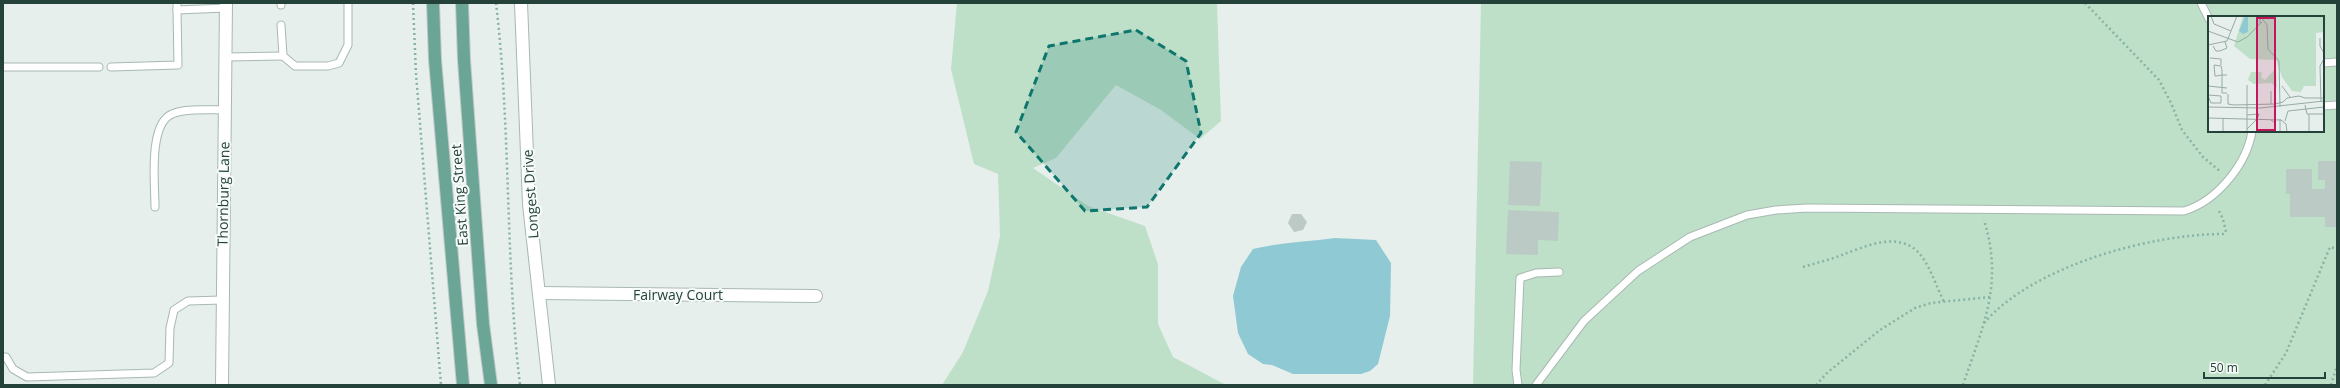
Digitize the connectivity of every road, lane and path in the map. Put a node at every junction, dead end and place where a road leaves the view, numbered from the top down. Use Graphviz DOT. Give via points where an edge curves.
graph roads {
  1 [pos="348,3"];
  2 [pos="413,3"];
  3 [pos="433,3"];
  4 [pos="462,3"];
  5 [pos="496,3"];
  6 [pos="521,3"];
  7 [pos="2085,3"];
  8 [pos="2201,3"];
  9 [pos="226,5"];
  10 [pos="177,6"];
  11 [pos="2208,17"];
  12 [pos="281,25"];
  13 [pos="282,56"];
  14 [pos="226,57"];
  15 [pos="2337,62"];
  16 [pos="2324,63"];
  17 [pos="99,66"];
  18 [pos="111,66"];
  19 [pos="3,67"];
  20 [pos="2324,106"];
  21 [pos="2337,106"];
  22 [pos="224,110"];
  23 [pos="2252,132"];
  24 [pos="2228,178"];
  25 [pos="155,208"];
  26 [pos="1979,209"];
  27 [pos="2218,209"];
  28 [pos="2337,249"];
  29 [pos="1804,267"];
  30 [pos="1559,272"];
  31 [pos="539,293"];
  32 [pos="816,296"];
  33 [pos="1990,297"];
  34 [pos="222,300"];
  35 [pos="1944,302"];
  36 [pos="1984,323"];
  37 [pos="3,357"];
  38 [pos="2337,366"];
  39 [pos="222,385"];
  40 [pos="442,385"];
  41 [pos="463,385"];
  42 [pos="491,385"];
  43 [pos="520,385"];
  44 [pos="549,385"];
  45 [pos="1518,385"];
  46 [pos="1536,385"];
  47 [pos="1816,385"];
  48 [pos="1963,385"];
  49 [pos="2265,385"];
  50 [pos="2331,385"];
  1 -- 13 [label="lane" via="348,46 339,63 328,66 295,66"];
  2 -- 40 [label="path" via="416,74"];
  3 -- 41 [label="main road, East King Street" via="436,68"];
  4 -- 42 [label="main road, East King Street" via="483,324"];
  5 -- 43 [label="path" via="501,47 510,277"];
  6 -- 31 [label="street, Longest Drive" via="529,204"];
  7 -- 24 [label="path" via="2159,80 2182,130 2191,143"];
  8 -- 11 [label="lane"];
  9 -- 10 [label="lane"];
  9 -- 14 [label="street, Thornburg Lane"];
  10 -- 18 [label="lane" via="178,65"];
  12 -- 13 [label="lane"];
  13 -- 14 [label="lane"];
  14 -- 22 [label="street, Thornburg Lane"];
  15 -- 16 [label="lane"];
  17 -- 19 [label="lane"];
  20 -- 21 [label="lane"];
  22 -- 25 [label="lane" via="171,114 158,128 155,146"];
  22 -- 34 [label="street, Thornburg Lane"];
  23 -- 24 [label="lane" via="2240,163"];
  24 -- 26 [label="lane" via="2198,207 2184,211"];
  26 -- 33 [label="path" via="1993,252"];
  26 -- 46 [label="lane" via="1807,208 1747,215 1690,238 1638,271 1584,321"];
  27 -- 36 [label="path" via="2225,226 2226,232 2223,234 2170,237 2070,267 2018,292"];
  28 -- 49 [label="path" via="2330,247 2286,353"];
  29 -- 35 [label="path" via="1868,245 1889,242 1901,244 1916,251 1924,261"];
  30 -- 45 [label="lane" via="1536,273 1520,278 1516,370"];
  31 -- 32 [label="street, Fairway Court"];
  31 -- 44 [label="street, Longest Drive"];
  33 -- 35 [label="path"];
  33 -- 36 [label="path"];
  34 -- 37 [label="lane" via="188,301 174,310 170,328 169,363 154,373 27,377 13,369 6,357"];
  34 -- 39 [label="street, Thornburg Lane"];
  35 -- 47 [label="path" via="1921,305 1900,316 1828,372"];
  36 -- 48 [label="path"];
  38 -- 50 [label="path"];
}
